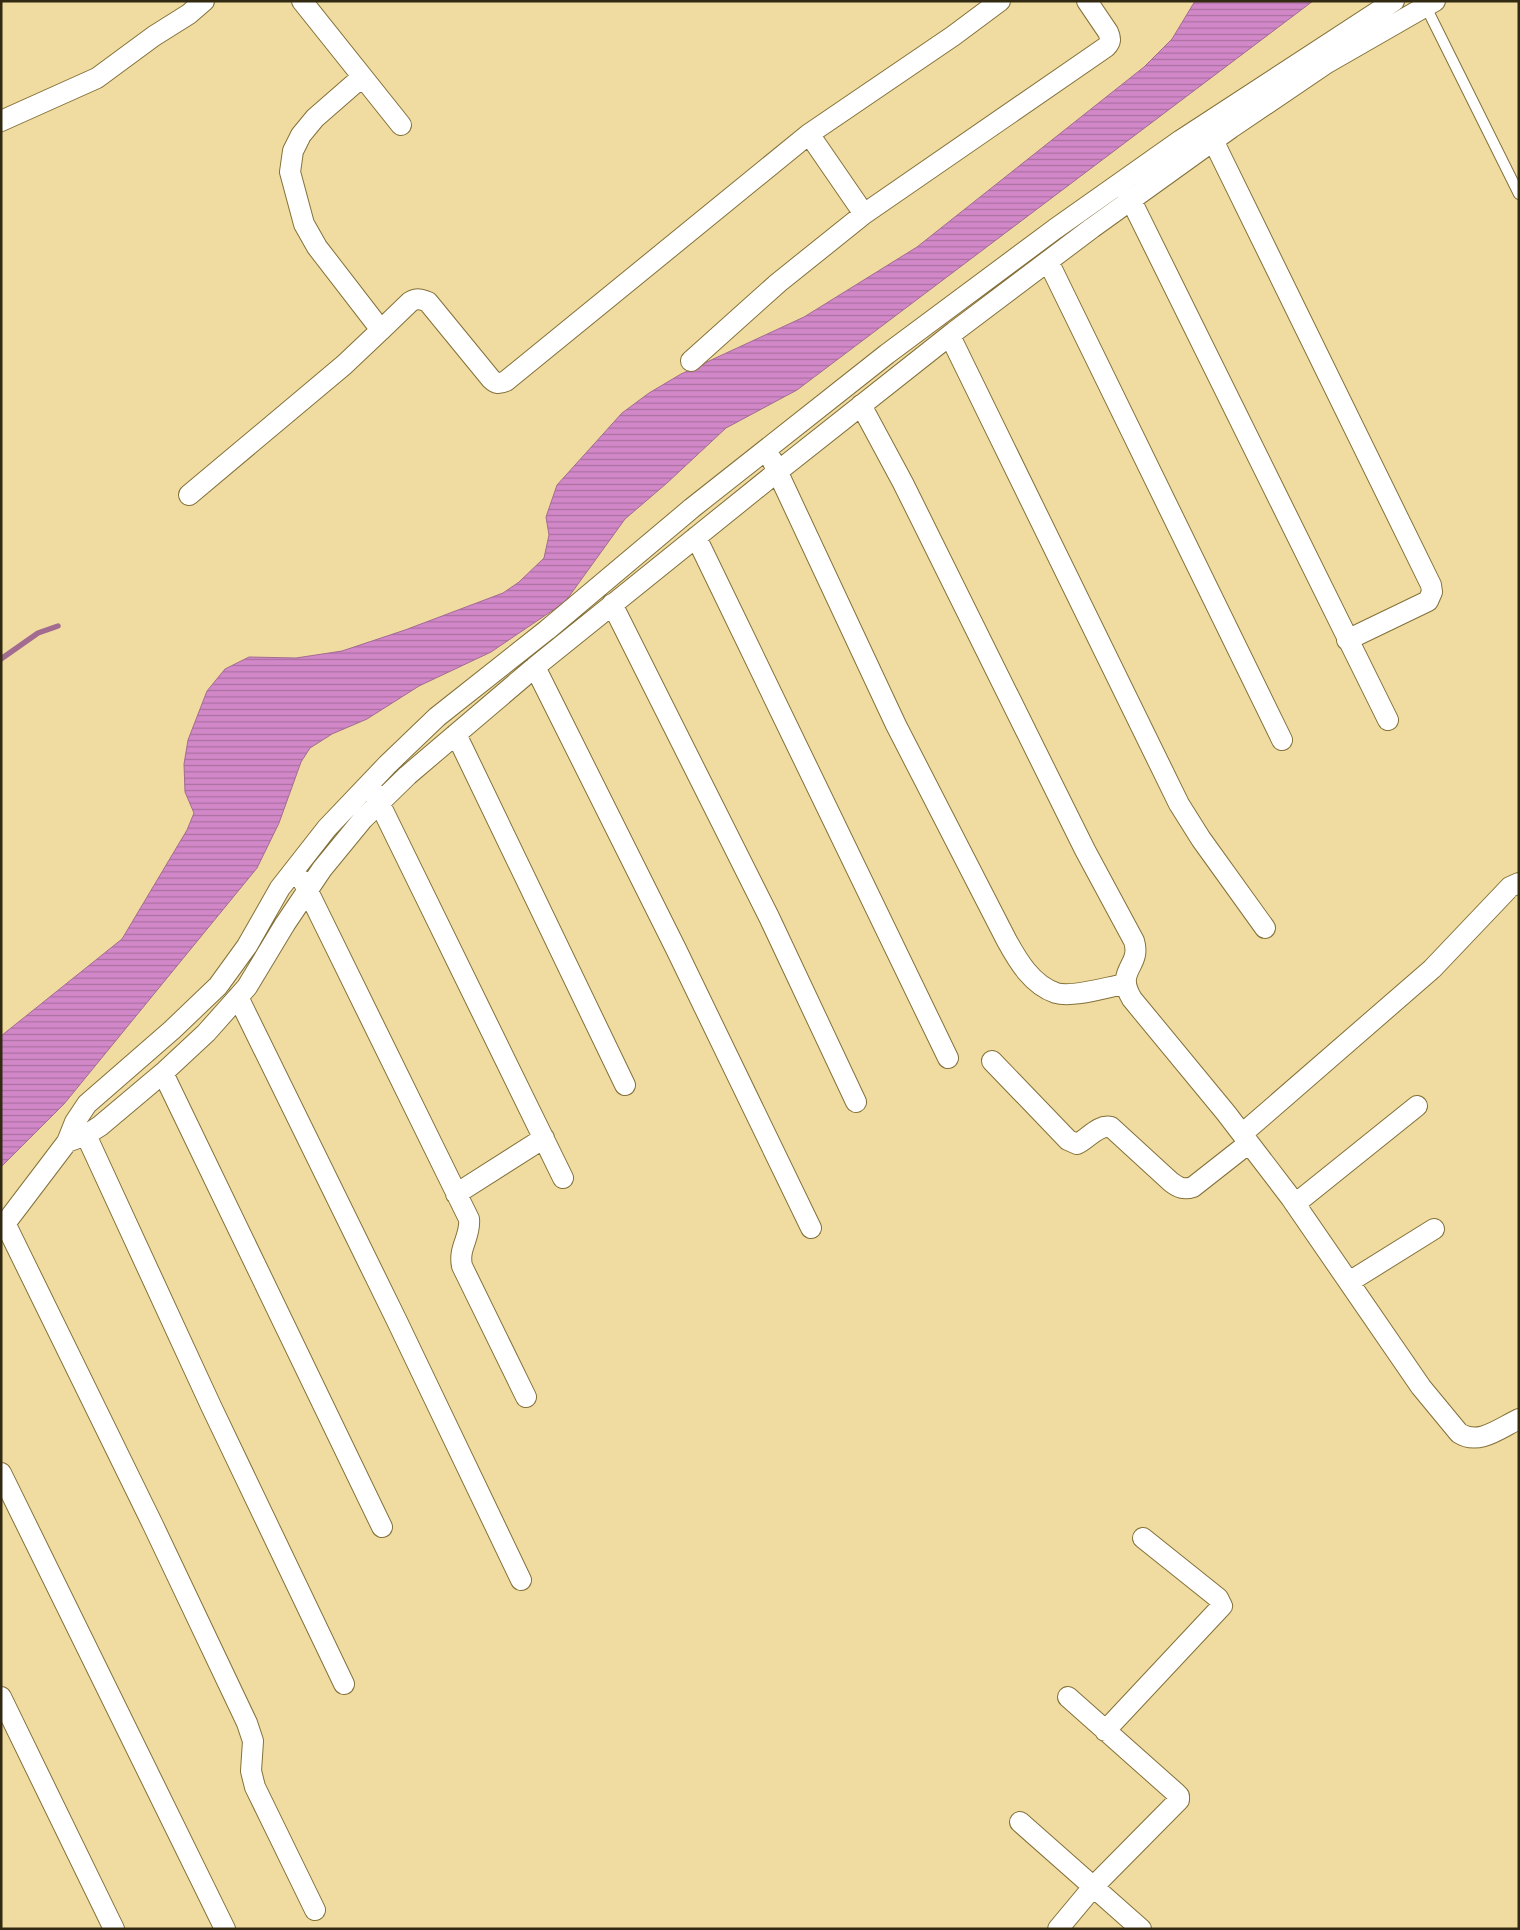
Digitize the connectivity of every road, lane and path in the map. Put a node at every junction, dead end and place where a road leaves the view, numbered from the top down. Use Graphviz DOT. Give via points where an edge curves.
graph roads {
  1 [pos="204,1"];
  2 [pos="302,1"];
  3 [pos="1000,1"];
  4 [pos="1086,1"];
  5 [pos="1394,1"];
  6 [pos="1430,4"];
  7 [pos="362,77"];
  8 [pos="1,121"];
  9 [pos="401,125"];
  10 [pos="1209,132"];
  11 [pos="809,134"];
  12 [pos="1122,182"];
  13 [pos="1519,194"];
  14 [pos="1130,200"];
  15 [pos="864,214"];
  16 [pos="1048,261"];
  17 [pos="381,330"];
  18 [pos="950,336"];
  19 [pos="691,361"];
  20 [pos="862,405"];
  21 [pos="767,449"];
  22 [pos="777,472"];
  23 [pos="189,495"];
  24 [pos="696,537"];
  25 [pos="612,604"];
  26 [pos="1347,640"];
  27 [pos="535,667"];
  28 [pos="1388,720"];
  29 [pos="456,734"];
  30 [pos="1282,740"];
  31 [pos="369,784"];
  32 [pos="380,803"];
  33 [pos="296,868"];
  34 [pos="1519,883"];
  35 [pos="308,890"];
  36 [pos="1265,928"];
  37 [pos="1125,984"];
  38 [pos="238,997"];
  39 [pos="948,1058"];
  40 [pos="992,1061"];
  41 [pos="163,1074"];
  42 [pos="625,1085"];
  43 [pos="856,1102"];
  44 [pos="1417,1106"];
  45 [pos="86,1135"];
  46 [pos="544,1138"];
  47 [pos="1245,1139"];
  48 [pos="67,1142"];
  49 [pos="563,1178"];
  50 [pos="456,1194"];
  51 [pos="1295,1204"];
  52 [pos="3,1226"];
  53 [pos="811,1228"];
  54 [pos="1434,1229"];
  55 [pos="1349,1282"];
  56 [pos="526,1397"];
  57 [pos="1519,1418"];
  58 [pos="1,1473"];
  59 [pos="382,1527"];
  60 [pos="1143,1538"];
  61 [pos="521,1580"];
  62 [pos="344,1684"];
  63 [pos="1068,1697"];
  64 [pos="1,1698"];
  65 [pos="1105,1730"];
  66 [pos="1020,1822"];
  67 [pos="1093,1887"];
  68 [pos="315,1910"];
  69 [pos="114,1929"];
  70 [pos="226,1929"];
  71 [pos="1058,1929"];
  72 [pos="1142,1929"];
  1 -- 8 [label="street" via="97,78"];
  2 -- 7 [label="street"];
  3 -- 11 [label="street"];
  4 -- 15 [label="street" via="1111,38 1106,47"];
  5 -- 10 [label="street"];
  6 -- 10 [label="street"];
  6 -- 13 [label="lane"];
  7 -- 9 [label="street"];
  7 -- 17 [label="street" via="315,118 301,135 293,150 290,172 304,224 317,247"];
  10 -- 12 [label="street"];
  10 -- 14 [label="street"];
  10 -- 26 [label="street" via="1431,585 1428,600"];
  11 -- 15 [label="street"];
  11 -- 17 [label="street" via="500,384 491,379 428,302 422,299 410,302"];
  12 -- 14 [label="street"];
  12 -- 21 [label="street" via="887,354"];
  14 -- 16 [label="street"];
  14 -- 26 [label="street"];
  15 -- 19 [label="street" via="778,283"];
  16 -- 18 [label="street"];
  16 -- 30 [label="street"];
  17 -- 23 [label="street"];
  18 -- 20 [label="street"];
  18 -- 36 [label="street" via="1179,804"];
  20 -- 22 [label="street"];
  20 -- 37 [label="street" via="1085,850 1134,941 1136,956 1126,974"];
  21 -- 22 [label="street"];
  21 -- 31 [label="street" via="437,717"];
  22 -- 24 [label="street"];
  22 -- 37 [label="street" via="896,725 1021,966 1038,983 1057,993"];
  24 -- 25 [label="street"];
  24 -- 39 [label="street"];
  25 -- 27 [label="street"];
  25 -- 43 [label="street" via="769,917"];
  26 -- 28 [label="street"];
  27 -- 29 [label="street"];
  27 -- 53 [label="street"];
  29 -- 32 [label="street"];
  29 -- 42 [label="street"];
  31 -- 32 [label="street"];
  31 -- 33 [label="street" via="327,828"];
  32 -- 35 [label="street" via="363,819"];
  32 -- 46 [label="street"];
  33 -- 35 [label="street"];
  33 -- 48 [label="street" via="218,986 87,1104"];
  34 -- 47 [label="street" via="1510,887 1432,969"];
  35 -- 38 [label="street"];
  35 -- 50 [label="street"];
  37 -- 47 [label="street" via="1132,999"];
  38 -- 41 [label="street"];
  38 -- 61 [label="street"];
  40 -- 47 [label="street" via="1068,1140 1077,1144 1099,1129 1110,1127 1180,1188 1193,1187"];
  41 -- 45 [label="street"];
  41 -- 59 [label="street"];
  44 -- 51 [label="street"];
  45 -- 48 [label="street"];
  45 -- 62 [label="street"];
  46 -- 49 [label="street"];
  46 -- 50 [label="street"];
  47 -- 51 [label="street"];
  48 -- 52 [label="street"];
  50 -- 56 [label="street" via="470,1226 460,1256 462,1266"];
  51 -- 55 [label="street"];
  52 -- 68 [label="street" via="153,1525 247,1723 253,1741 251,1772 255,1787"];
  54 -- 55 [label="street"];
  55 -- 57 [label="street" via="1421,1387 1459,1434 1466,1438 1484,1437"];
  58 -- 70 [label="street"];
  60 -- 65 [label="street" via="1218,1598 1222,1606"];
  63 -- 65 [label="street"];
  64 -- 69 [label="street"];
  65 -- 67 [label="street" via="1176,1793 1179,1800"];
  66 -- 67 [label="street"];
  67 -- 71 [label="street"];
  67 -- 72 [label="street"];
}
